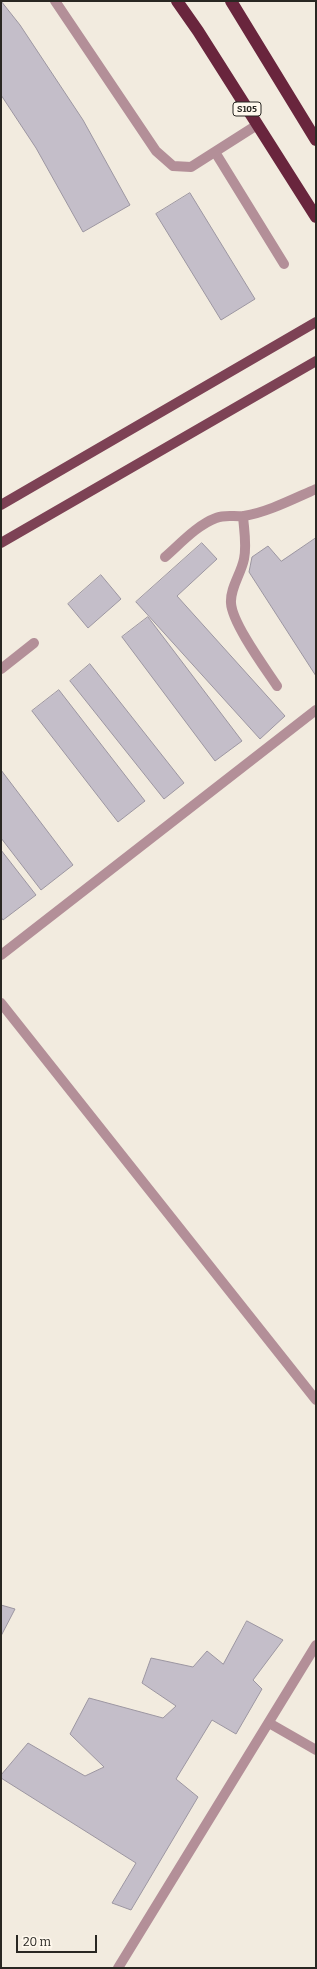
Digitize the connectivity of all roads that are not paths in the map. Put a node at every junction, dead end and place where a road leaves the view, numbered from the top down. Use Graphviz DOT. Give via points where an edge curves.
graph roads {
  1 [pos="56,1"];
  2 [pos="177,1"];
  3 [pos="234,2"];
  4 [pos="257,125"];
  5 [pos="316,140"];
  6 [pos="215,152"];
  7 [pos="316,217"];
  8 [pos="284,264"];
  9 [pos="316,322"];
  10 [pos="316,361"];
  11 [pos="316,489"];
  12 [pos="1,505"];
  13 [pos="243,516"];
  14 [pos="1,543"];
  15 [pos="165,557"];
  16 [pos="34,643"];
  17 [pos="1,669"];
  18 [pos="277,686"];
  19 [pos="316,710"];
  20 [pos="1,955"];
  21 [pos="1,1003"];
  22 [pos="316,1400"];
  23 [pos="316,1645"];
  24 [pos="269,1722"];
  25 [pos="316,1750"];
  26 [pos="118,1968"];
  1 -- 6 [label="street" via="156,151 173,166 191,167"];
  2 -- 4 [label="highway, S105"];
  3 -- 5 [label="highway"];
  4 -- 6 [label="street"];
  4 -- 7 [label="highway, S105"];
  6 -- 8 [label="street"];
  9 -- 12 [label="main road"];
  10 -- 14 [label="main road"];
  11 -- 13 [label="street" via="287,502"];
  13 -- 15 [label="street" via="225,515 209,521"];
  13 -- 18 [label="street" via="246,544 244,559 231,604 239,626"];
  16 -- 17 [label="street"];
  19 -- 20 [label="street"];
  21 -- 22 [label="street"];
  23 -- 24 [label="street"];
  24 -- 25 [label="street"];
  24 -- 26 [label="street"];
}
